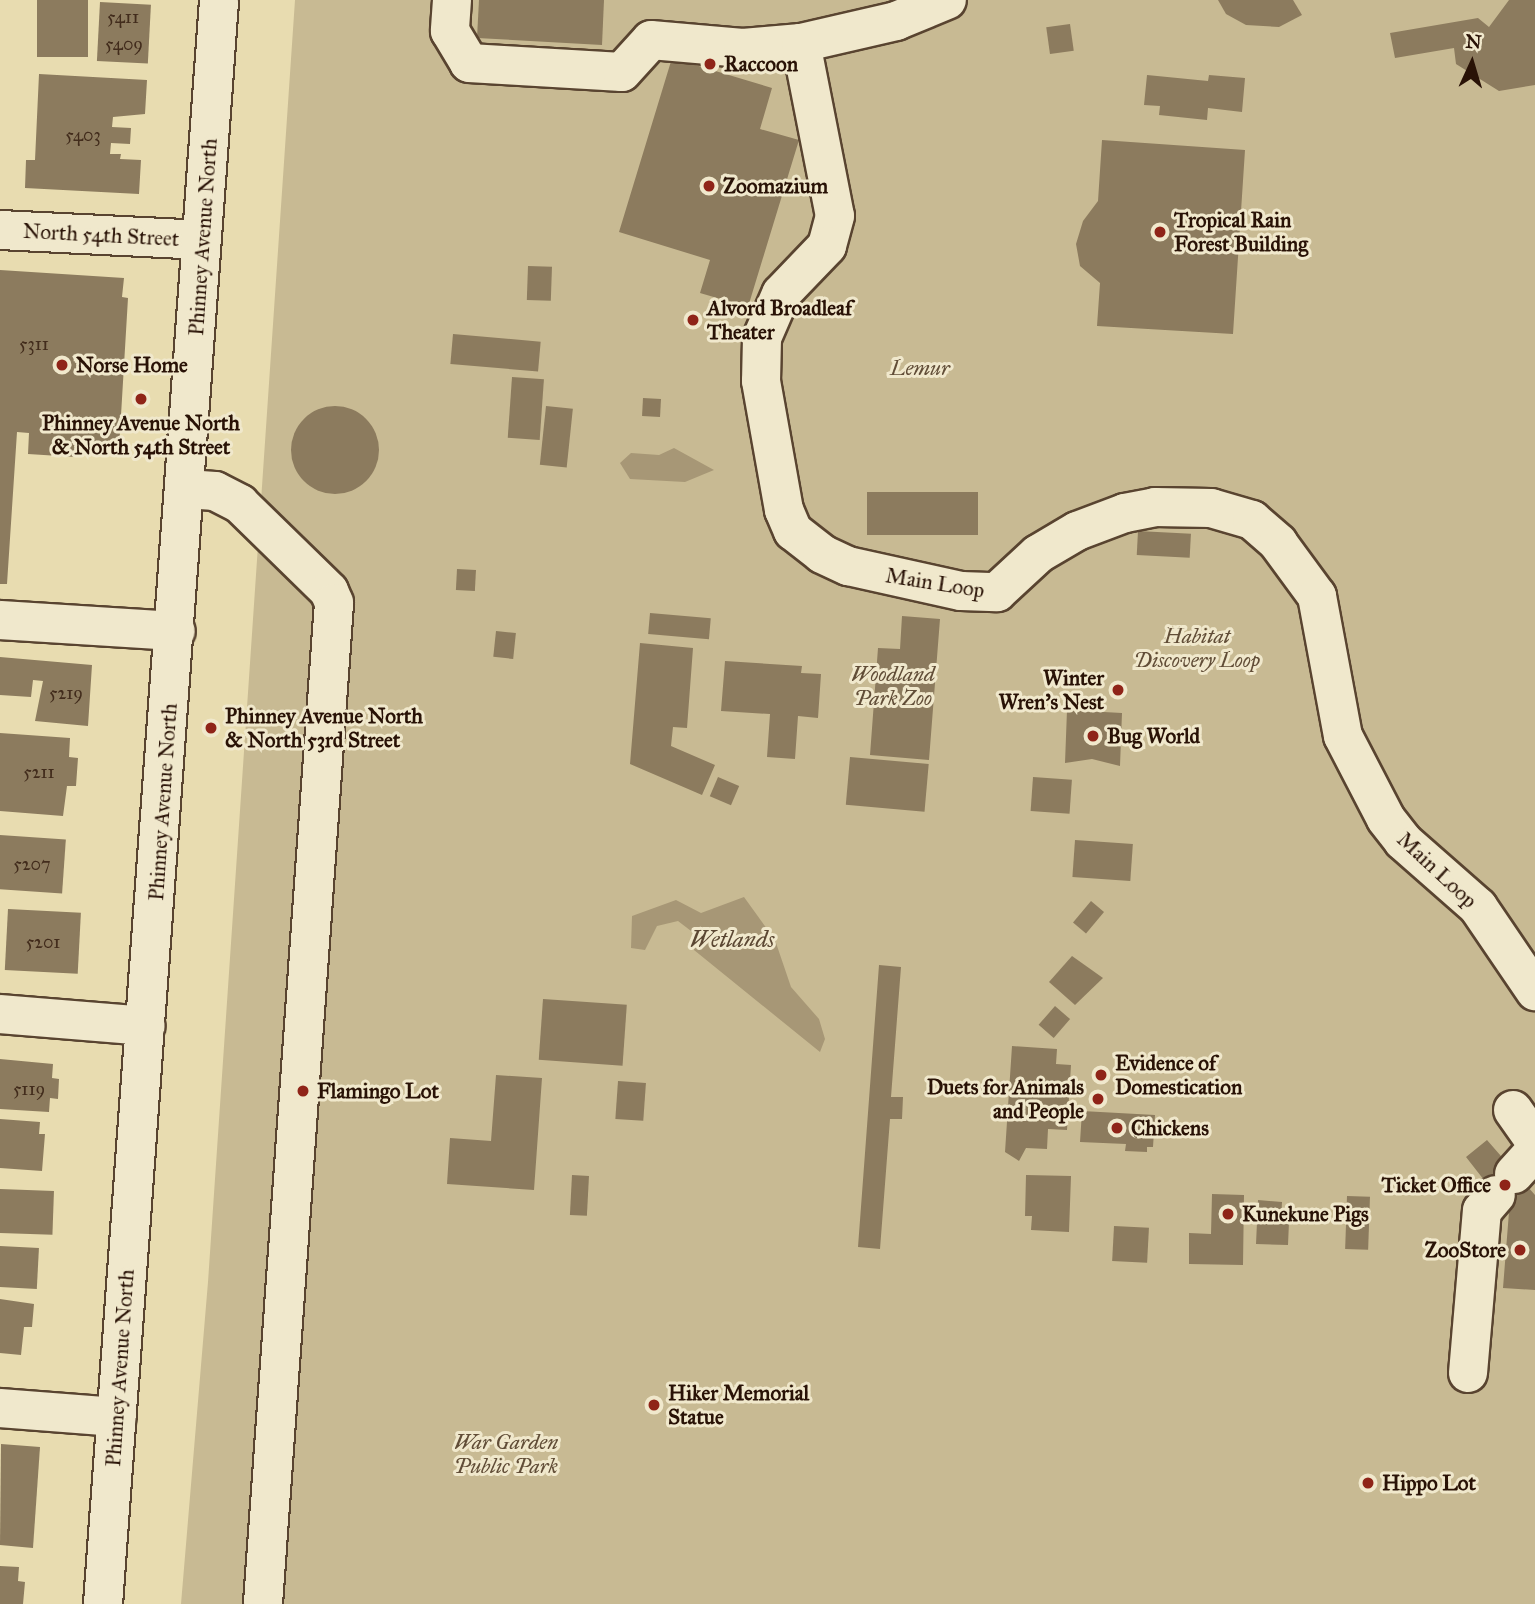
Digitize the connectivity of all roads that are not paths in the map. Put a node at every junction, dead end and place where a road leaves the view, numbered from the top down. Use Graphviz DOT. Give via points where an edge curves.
graph roads {
  1 [pos="219,0"];
  2 [pos="452,0"];
  3 [pos="947,0"];
  4 [pos="801,43"];
  5 [pos="0,230"];
  6 [pos="201,240"];
  7 [pos="186,489"];
  8 [pos="0,620"];
  9 [pos="176,631"];
  10 [pos="1535,991"];
  11 [pos="0,1014"];
  12 [pos="146,1026"];
  13 [pos="1513,1110"];
  14 [pos="1535,1142"];
  15 [pos="1515,1174"];
  16 [pos="1468,1373"];
  17 [pos="0,1408"];
  18 [pos="117,1417"];
  19 [pos="103,1604"];
  20 [pos="263,1604"];
  1 -- 6 [label="street, Phinney Avenue North"];
  2 -- 4 [label="street" via="450,31 469,63 622,72 650,40 743,48"];
  3 -- 4 [label="street" via="896,22"];
  4 -- 10 [label="street, Main Loop" via="835,216 827,246 781,293 761,338 761,381 784,510 793,531 822,554 848,566 961,591 998,592 1038,554 1077,531 1125,513 1155,507 1211,508 1252,520 1278,542 1317,596 1343,736 1385,819 1403,841 1478,907"];
  5 -- 6 [label="street, North 54th Street"];
  6 -- 7 [label="street, Phinney Avenue North"];
  7 -- 9 [label="street, Phinney Avenue North"];
  7 -- 20 [label="street" via="215,491 240,503 329,591 334,603"];
  8 -- 9 [label="street"];
  9 -- 12 [label="street, Phinney Avenue North"];
  11 -- 12 [label="street"];
  12 -- 18 [label="street, Phinney Avenue North"];
  13 -- 14 [label="street"];
  15 -- 16 [label="street" via="1482,1211"];
  17 -- 18 [label="street"];
  18 -- 19 [label="street, Phinney Avenue North"];
}
